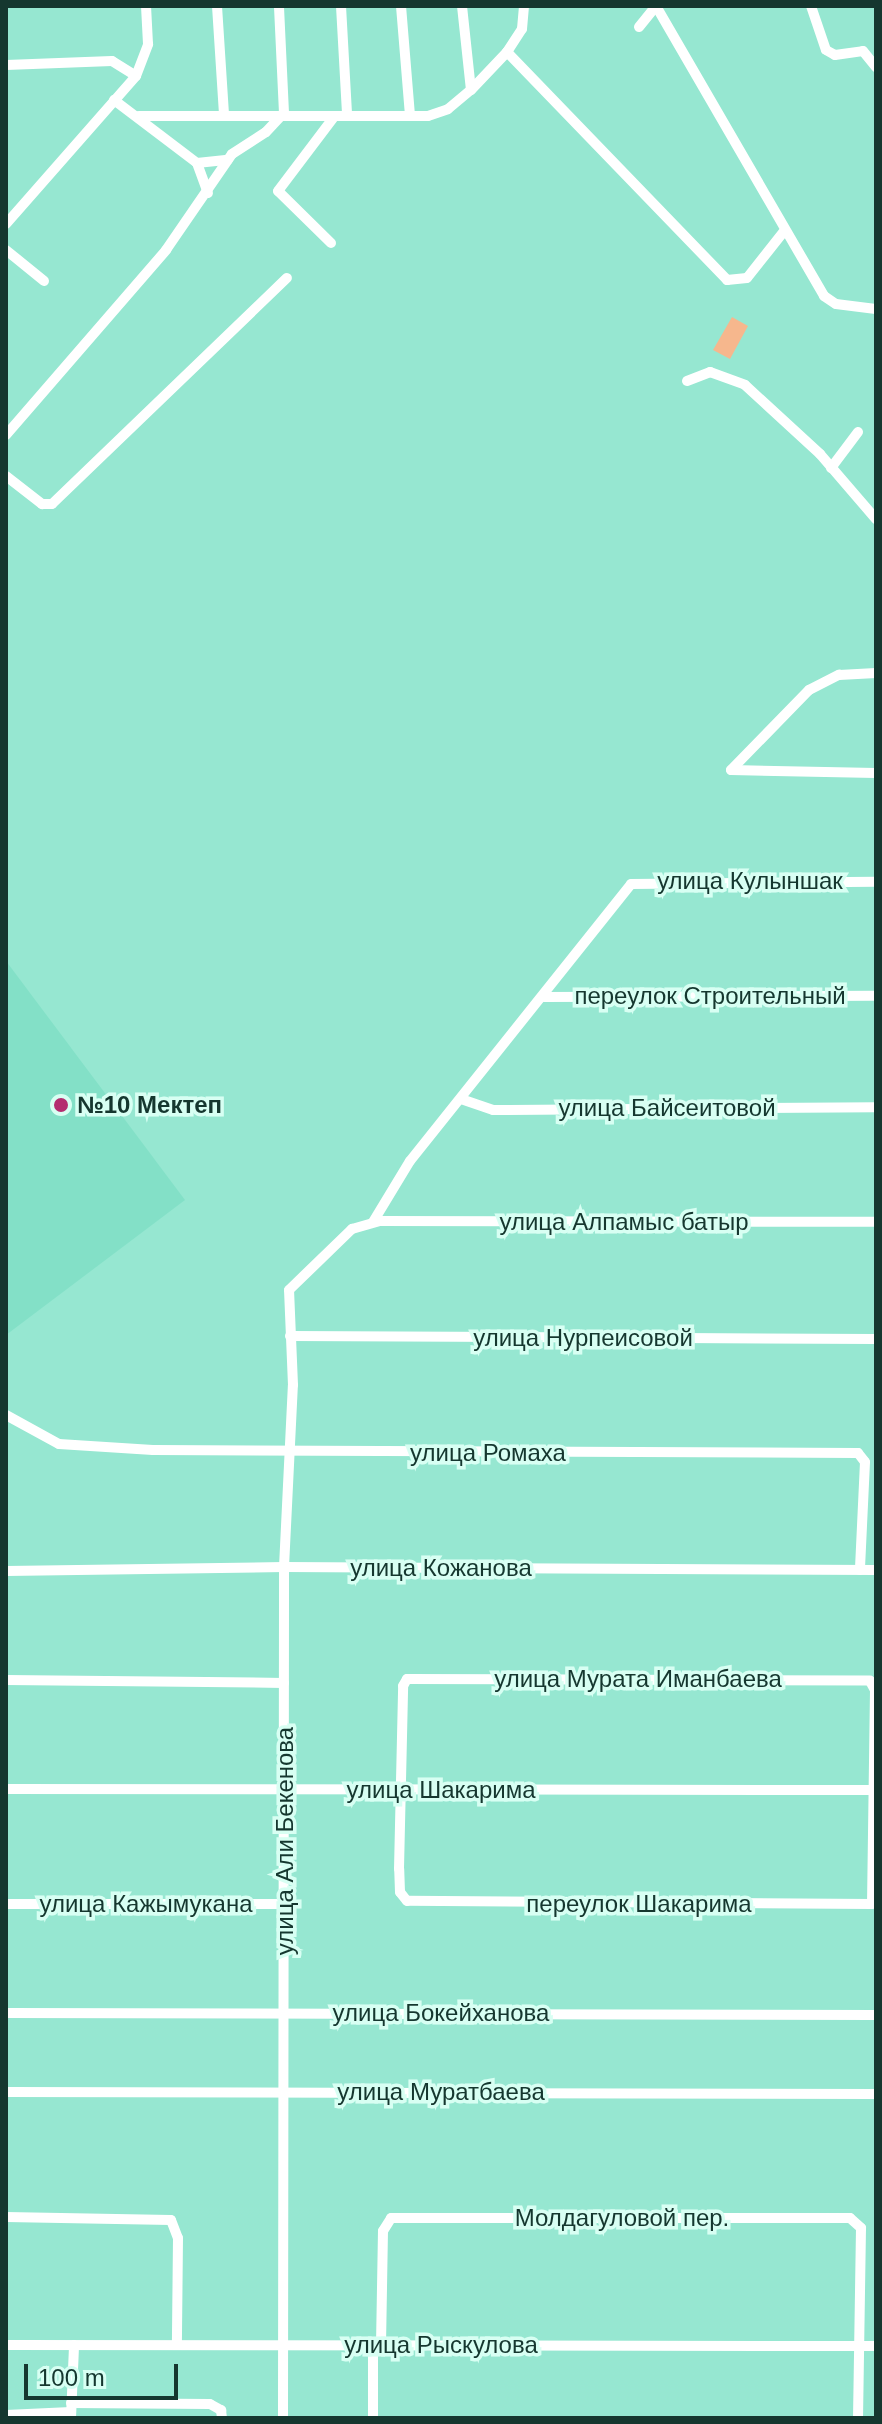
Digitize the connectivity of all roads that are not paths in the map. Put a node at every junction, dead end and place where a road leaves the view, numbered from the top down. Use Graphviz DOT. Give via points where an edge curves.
graph roads {
  1 [pos="146,6"];
  2 [pos="217,6"];
  3 [pos="279,6"];
  4 [pos="341,6"];
  5 [pos="401,6"];
  6 [pos="462,6"];
  7 [pos="524,6"];
  8 [pos="656,6"];
  9 [pos="811,6"];
  10 [pos="639,27"];
  11 [pos="507,52"];
  12 [pos="6,65"];
  13 [pos="876,67"];
  14 [pos="136,76"];
  15 [pos="471,90"];
  16 [pos="114,100"];
  17 [pos="284,113"];
  18 [pos="224,114"];
  19 [pos="347,115"];
  20 [pos="139,116"];
  21 [pos="410,116"];
  22 [pos="334,117"];
  23 [pos="228,160"];
  24 [pos="197,163"];
  25 [pos="208,193"];
  26 [pos="6,224"];
  27 [pos="785,230"];
  28 [pos="331,243"];
  29 [pos="6,250"];
  30 [pos="287,278"];
  31 [pos="44,281"];
  32 [pos="876,309"];
  33 [pos="687,381"];
  34 [pos="858,432"];
  35 [pos="6,435"];
  36 [pos="831,468"];
  37 [pos="6,476"];
  38 [pos="876,519"];
  39 [pos="876,673"];
  40 [pos="876,773"];
  41 [pos="876,882"];
  42 [pos="876,996"];
  43 [pos="544,997"];
  44 [pos="461,1099"];
  45 [pos="876,1107"];
  46 [pos="373,1222"];
  47 [pos="876,1222"];
  48 [pos="290,1336"];
  49 [pos="876,1339"];
  50 [pos="6,1415"];
  51 [pos="286,1452"];
  52 [pos="284,1567"];
  53 [pos="860,1570"];
  54 [pos="876,1570"];
  55 [pos="6,1571"];
  56 [pos="6,1680"];
  57 [pos="284,1683"];
  58 [pos="6,1789"];
  59 [pos="402,1789"];
  60 [pos="874,1790"];
  61 [pos="284,1791"];
  62 [pos="6,1904"];
  63 [pos="286,1904"];
  64 [pos="6,2013"];
  65 [pos="285,2014"];
  66 [pos="876,2015"];
  67 [pos="6,2092"];
  68 [pos="284,2092"];
  69 [pos="876,2094"];
  70 [pos="6,2217"];
  71 [pos="177,2342"];
  72 [pos="6,2345"];
  73 [pos="74,2345"];
  74 [pos="377,2345"];
  75 [pos="858,2345"];
  76 [pos="283,2346"];
  77 [pos="876,2346"];
  78 [pos="71,2411"];
  79 [pos="6,2415"];
  80 [pos="222,2418"];
  81 [pos="283,2418"];
  82 [pos="373,2418"];
  83 [pos="858,2418"];
  1 -- 14 [label="street" via="148,44"];
  2 -- 18 [label="street"];
  3 -- 17 [label="street"];
  4 -- 19 [label="street"];
  5 -- 21 [label="street"];
  6 -- 15 [label="street"];
  7 -- 11 [label="street" via="522,29"];
  8 -- 10 [label="street"];
  8 -- 27 [label="street"];
  9 -- 13 [label="street" via="829,53 863,51"];
  11 -- 15 [label="street"];
  11 -- 27 [label="street" via="727,280 747,278"];
  12 -- 14 [label="street" via="112,61"];
  14 -- 16 [label="street"];
  15 -- 21 [label="street" via="448,109"];
  16 -- 20 [label="street"];
  16 -- 26 [label="street"];
  17 -- 18 [label="street"];
  17 -- 22 [label="street"];
  17 -- 23 [label="street"];
  18 -- 20 [label="street"];
  19 -- 21 [label="street"];
  19 -- 22 [label="street"];
  20 -- 24 [label="street"];
  22 -- 28 [label="street" via="278,191"];
  23 -- 24 [label="street"];
  23 -- 25 [label="street"];
  24 -- 25 [label="street"];
  25 -- 35 [label="street" via="143,279"];
  27 -- 32 [label="street" via="824,296 836,304"];
  29 -- 31 [label="street"];
  30 -- 37 [label="street" via="52,504 42,504"];
  33 -- 36 [label="street" via="710,372 733,378"];
  34 -- 36 [label="street"];
  36 -- 38 [label="street"];
  39 -- 40 [label="street" via="839,675 809,690 731,770"];
  41 -- 43 [label="street, улица Кулыншак" via="643,881 626,889"];
  42 -- 43 [label="street, переулок Строительный"];
  43 -- 44 [label="street"];
  44 -- 45 [label="street, улица Байсеитовой" via="493,1110"];
  44 -- 46 [label="street" via="410,1161"];
  46 -- 47 [label="street, улица Алпамыс батыр"];
  46 -- 48 [label="street, улица Али Бекенова" via="352,1229 292,1285"];
  48 -- 49 [label="street, улица Нурпеисовой"];
  48 -- 51 [label="street, улица Али Бекенова" via="292,1409"];
  50 -- 51 [label="street, улица Ромаха" via="37,1434 78,1447"];
  51 -- 52 [label="street, улица Али Бекенова"];
  51 -- 53 [label="street, улица Ромаха" via="858,1453 865,1462"];
  52 -- 53 [label="street, улица Кожанова"];
  52 -- 55 [label="street, улица Кожанова"];
  52 -- 57 [label="street, улица Али Бекенова"];
  53 -- 54 [label="street, улица Кожанова"];
  56 -- 57 [label="street"];
  57 -- 61 [label="street, улица Али Бекенова"];
  58 -- 61 [label="street, улица Шакарима"];
  59 -- 60 [label="street, улица Шакарима"];
  59 -- 60 [label="street, улица Мурата Иманбаева" via="403,1686 407,1679 427,1679 870,1681 875,1690"];
  59 -- 60 [label="street, переулок Шакарима" via="400,1892 407,1901 568,1905 872,1904"];
  59 -- 61 [label="street, улица Шакарима"];
  61 -- 63 [label="street, улица Али Бекенова"];
  62 -- 63 [label="street, улица Кажымукана"];
  63 -- 65 [label="street, улица Али Бекенова"];
  64 -- 65 [label="street, улица Бокейханова"];
  65 -- 66 [label="street, улица Бокейханова"];
  65 -- 68 [label="street, улица Али Бекенова"];
  67 -- 68 [label="street, улица Муратбаева"];
  68 -- 69 [label="street, улица Муратбаева"];
  68 -- 76 [label="street, улица Али Бекенова"];
  70 -- 71 [label="street" via="171,2220 178,2238"];
  71 -- 73 [label="street, улица Рыскулова"];
  71 -- 76 [label="street, улица Рыскулова"];
  72 -- 73 [label="street, улица Рыскулова"];
  73 -- 78 [label="street"];
  74 -- 75 [label="street, улица Рыскулова"];
  74 -- 75 [label="street, Молдагуловой пер." via="383,2231 387,2221 397,2217 852,2218 861,2228"];
  74 -- 76 [label="street, улица Рыскулова"];
  74 -- 82 [label="street, Молдагуловой пер."];
  75 -- 77 [label="street, улица Рыскулова"];
  75 -- 83 [label="street, Молдагуловой пер."];
  76 -- 81 [label="street, улица Али Бекенова"];
  78 -- 79 [label="street"];
  78 -- 80 [label="street" via="210,2404 221,2410"];
}
